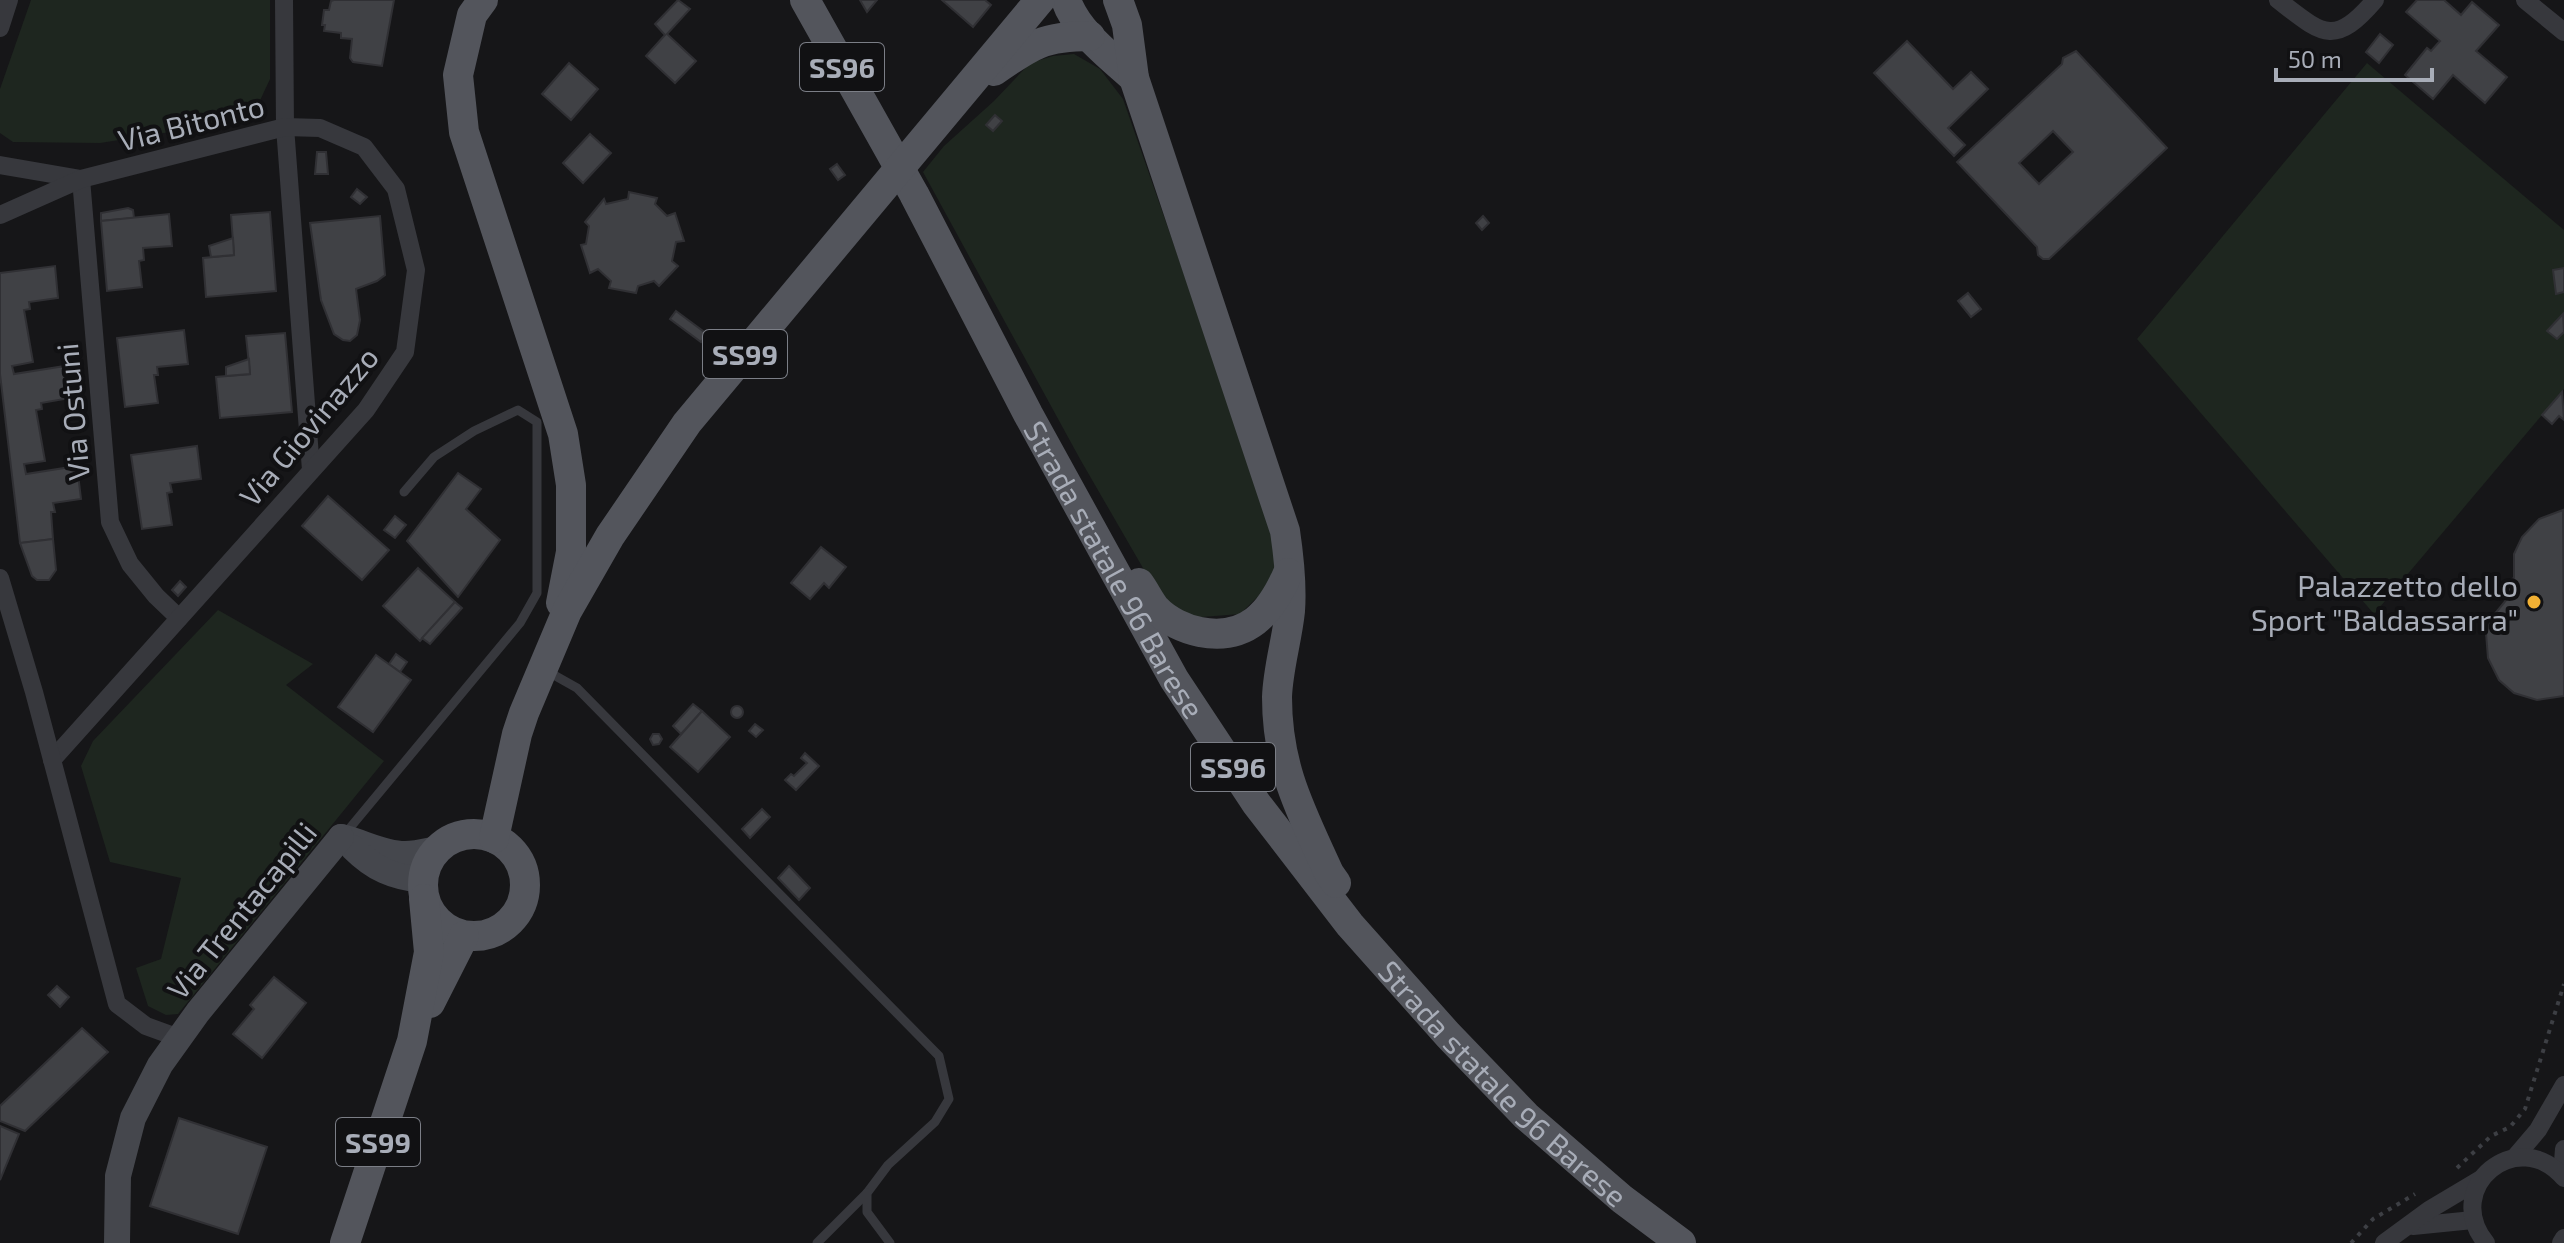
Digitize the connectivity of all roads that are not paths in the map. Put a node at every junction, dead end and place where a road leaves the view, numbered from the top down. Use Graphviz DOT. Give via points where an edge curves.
graph roads {
  1 [pos="9,0"];
  2 [pos="284,0"];
  3 [pos="483,0"];
  4 [pos="805,0"];
  5 [pos="1040,0"];
  6 [pos="1066,0"];
  7 [pos="1118,0"];
  8 [pos="2278,0"];
  9 [pos="2375,0"];
  10 [pos="2525,0"];
  11 [pos="0,28"];
  12 [pos="2564,32"];
  13 [pos="1090,36"];
  14 [pos="1134,78"];
  15 [pos="963,92"];
  16 [pos="285,127"];
  17 [pos="0,165"];
  18 [pos="81,179"];
  19 [pos="0,215"];
  20 [pos="1028,414"];
  21 [pos="311,470"];
  22 [pos="404,492"];
  23 [pos="1290,567"];
  24 [pos="0,578"];
  25 [pos="179,618"];
  26 [pos="555,637"];
  27 [pos="542,669"];
  28 [pos="52,760"];
  29 [pos="479,836"];
  30 [pos="341,837"];
  31 [pos="437,849"];
  32 [pos="423,890"];
  33 [pos="464,936"];
  34 [pos="1448,1035"];
  35 [pos="179,1038"];
  36 [pos="412,1041"];
  37 [pos="2564,1085"];
  38 [pos="2564,1149"];
  39 [pos="2515,1157"];
  40 [pos="2563,1177"];
  41 [pos="2481,1179"];
  42 [pos="867,1193"];
  43 [pos="2473,1220"];
  44 [pos="2402,1229"];
  45 [pos="2564,1238"];
  46 [pos="117,1243"];
  47 [pos="345,1243"];
  48 [pos="817,1243"];
  49 [pos="890,1243"];
  50 [pos="1681,1243"];
  51 [pos="2384,1243"];
  52 [pos="2486,1243"];
  53 [pos="2561,1243"];
  1 -- 11 [label="street"];
  2 -- 16 [label="street, Via Bitonto"];
  3 -- 26 [label="main road" via="472,15 458,75 464,132 563,434 571,485 571,552"];
  4 -- 20 [label="main road, Strada statale 96 Barese / SS96"];
  5 -- 15 [label="main road, SS99"];
  6 -- 13 [label="main road"];
  7 -- 14 [label="main road"];
  8 -- 9 [label="street" via="2314,28 2336,32 2356,22"];
  10 -- 12 [label="street"];
  13 -- 14 [label="main road"];
  13 -- 15 [label="main road" via="1062,36 1031,45"];
  14 -- 23 [label="main road" via="1285,531"];
  15 -- 26 [label="main road, SS99" via="687,423 603,546"];
  16 -- 18 [label="street, Via Bitonto"];
  16 -- 21 [label="street"];
  16 -- 21 [label="street, Via Giovinazzo" via="320,128 364,147 396,189 416,270 405,352 366,410"];
  17 -- 18 [label="street, Via Bitonto"];
  18 -- 19 [label="street, Via Bitonto"];
  18 -- 25 [label="street, Via Ostuni" via="110,522 130,564"];
  20 -- 23 [label="main road" via="1157,610 1185,629 1218,635 1250,626 1277,600"];
  20 -- 34 [label="main road, Strada statale 96 Barese / SS96" via="1174,679 1256,803 1350,925"];
  21 -- 25 [label="street, Via Giovinazzo"];
  22 -- 30 [label="lane, Via Trentacapilli" via="434,457 474,431 518,410 537,422 537,593 520,623"];
  23 -- 34 [label="main road" via="1290,611 1277,694 1289,785 1329,873"];
  24 -- 28 [label="street, Via Trentacapilli"];
  25 -- 28 [label="street, Via Giovinazzo"];
  26 -- 27 [label="main road, SS99"];
  27 -- 29 [label="main road, SS99"];
  27 -- 42 [label="lane" via="577,688 939,1056 949,1099 935,1122 888,1165"];
  28 -- 35 [label="street, Via Trentacapilli" via="117,1004 146,1026"];
  29 -- 31 [label="main road" via="449,840"];
  29 -- 33 [label="main road" via="508,847 524,876 525,893 503,927"];
  30 -- 31 [label="street" via="405,854"];
  30 -- 32 [label="street" via="380,870"];
  30 -- 35 [label="street, Via Trentacapilli"];
  31 -- 32 [label="main road"];
  32 -- 33 [label="main road" via="439,923"];
  32 -- 36 [label="main road, SS99" via="429,952"];
  33 -- 36 [label="main road, SS99"];
  34 -- 50 [label="main road, Strada statale 96 Barese / SS96" via="1526,1116"];
  35 -- 46 [label="street" via="133,1118 118,1176"];
  36 -- 47 [label="main road, SS99"];
  37 -- 39 [label="street"];
  38 -- 40 [label="street"];
  39 -- 40 [label="street" via="2541,1160"];
  39 -- 41 [label="street"];
  41 -- 43 [label="street"];
  41 -- 44 [label="street"];
  42 -- 48 [label="lane"];
  42 -- 49 [label="lane" via="867,1212"];
  43 -- 44 [label="street"];
  43 -- 52 [label="street"];
  44 -- 51 [label="street"];
  45 -- 53 [label="street"];
}
